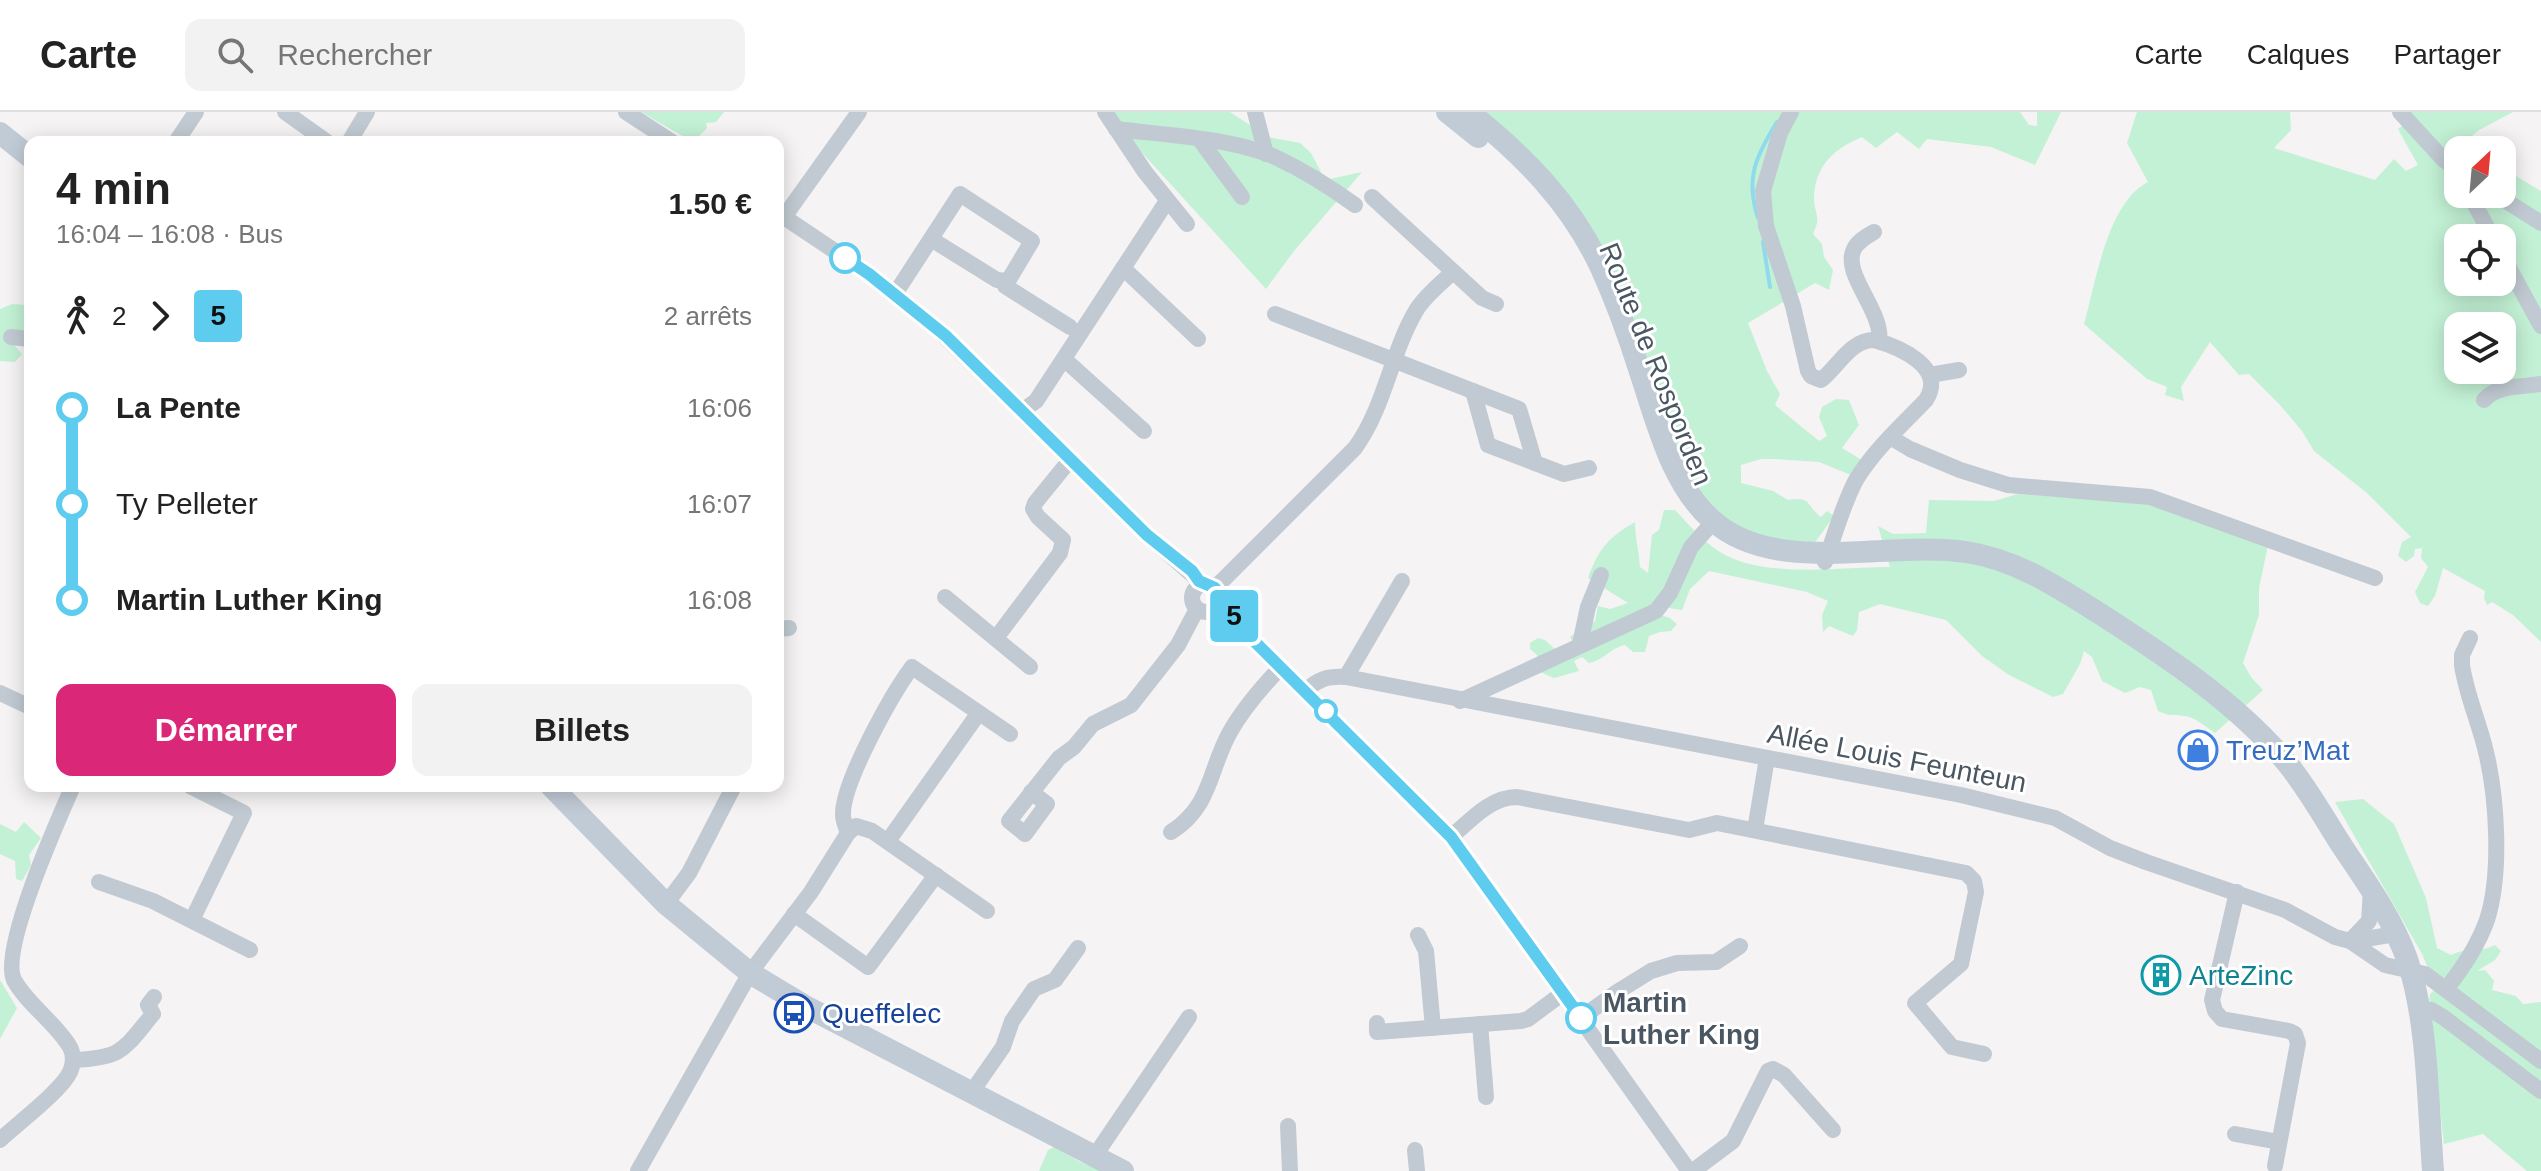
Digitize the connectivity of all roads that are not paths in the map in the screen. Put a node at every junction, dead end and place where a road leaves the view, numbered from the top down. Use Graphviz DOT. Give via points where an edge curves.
graph roads {
  1 [pos="196,112"];
  2 [pos="285,112"];
  3 [pos="367,112"];
  4 [pos="626,112"];
  5 [pos="859,112"];
  6 [pos="1105,112"];
  7 [pos="1255,112"];
  8 [pos="1447,112"];
  9 [pos="1469,112"];
  10 [pos="1791,112"];
  11 [pos="2400,112"];
  12 [pos="0,123"];
  13 [pos="1116,129"];
  14 [pos="180,136"];
  15 [pos="319,136"];
  16 [pos="353,136"];
  17 [pos="663,136"];
  18 [pos="1200,140"];
  19 [pos="16,145"];
  20 [pos="1266,154"];
  21 [pos="2444,158"];
  22 [pos="1242,197"];
  23 [pos="1372,197"];
  24 [pos="1167,201"];
  25 [pos="1355,205"];
  26 [pos="2516,207"];
  27 [pos="784,211"];
  28 [pos="784,217"];
  29 [pos="2541,223"];
  30 [pos="1187,224"];
  31 [pos="1874,232"];
  32 [pos="933,236"];
  33 [pos="1123,268"];
  34 [pos="1453,272"];
  35 [pos="2516,280"];
  36 [pos="1006,284"];
  37 [pos="895,294"];
  38 [pos="1496,304"];
  39 [pos="1275,314"];
  40 [pos="2541,326"];
  41 [pos="1070,327"];
  42 [pos="11,337"];
  43 [pos="24,338"];
  44 [pos="1198,339"];
  45 [pos="1879,341"];
  46 [pos="1064,359"];
  47 [pos="1394,361"];
  48 [pos="1959,370"];
  49 [pos="1930,375"];
  50 [pos="2541,384"];
  51 [pos="1473,391"];
  52 [pos="2484,400"];
  53 [pos="1022,411"];
  54 [pos="1144,431"];
  55 [pos="1890,437"];
  56 [pos="1070,460"];
  57 [pos="1535,463"];
  58 [pos="1589,468"];
  59 [pos="1709,526"];
  60 [pos="1826,558"];
  61 [pos="1601,575"];
  62 [pos="2375,578"];
  63 [pos="1402,581"];
  64 [pos="945,597"];
  65 [pos="1206,597"];
  66 [pos="996,638"];
  67 [pos="2470,638"];
  68 [pos="1580,644"];
  69 [pos="1030,667"];
  70 [pos="1280,668"];
  71 [pos="1346,677"];
  72 [pos="1304,692"];
  73 [pos="0,693"];
  74 [pos="1460,701"];
  75 [pos="24,704"];
  76 [pos="978,714"];
  77 [pos="1010,734"];
  78 [pos="1767,758"];
  79 [pos="71,792"];
  80 [pos="202,792"];
  81 [pos="557,792"];
  82 [pos="731,792"];
  83 [pos="1031,792"];
  84 [pos="1755,830"];
  85 [pos="1171,832"];
  86 [pos="848,833"];
  87 [pos="1451,837"];
  88 [pos="888,841"];
  89 [pos="936,875"];
  90 [pos="99,882"];
  91 [pos="2371,891"];
  92 [pos="2237,892"];
  93 [pos="666,904"];
  94 [pos="987,911"];
  95 [pos="794,914"];
  96 [pos="192,920"];
  97 [pos="2396,934"];
  98 [pos="1418,935"];
  99 [pos="2350,941"];
  100 [pos="1740,946"];
  101 [pos="1078,948"];
  102 [pos="250,950"];
  103 [pos="2410,970"];
  104 [pos="750,973"];
  105 [pos="2446,989"];
  106 [pos="1563,993"];
  107 [pos="154,997"];
  108 [pos="2419,1009"];
  109 [pos="1189,1017"];
  110 [pos="1581,1018"];
  111 [pos="1480,1024"];
  112 [pos="1433,1028"];
  113 [pos="1377,1033"];
  114 [pos="1984,1054"];
  115 [pos="73,1060"];
  116 [pos="2541,1061"];
  117 [pos="2541,1091"];
  118 [pos="971,1093"];
  119 [pos="1486,1097"];
  120 [pos="1288,1126"];
  121 [pos="1833,1130"];
  122 [pos="2235,1134"];
  123 [pos="0,1140"];
  124 [pos="2279,1142"];
  125 [pos="1415,1150"];
  126 [pos="1094,1157"];
  127 [pos="2275,1166"];
  128 [pos="638,1171"];
  129 [pos="1123,1171"];
  130 [pos="1290,1171"];
  131 [pos="1417,1171"];
  132 [pos="1691,1171"];
  133 [pos="2433,1171"];
  1 -- 14 [label="street"];
  2 -- 15 [label="street"];
  3 -- 16 [label="street"];
  4 -- 17 [label="street"];
  5 -- 27 [label="street"];
  6 -- 13 [label="street"];
  7 -- 20 [label="street"];
  8 -- 59 [label="main road, Route de Rosporden" via="1519,175 1568,233 1664,473 1685,510"];
  9 -- 59 [label="main road, Route de Rosporden" via="1533,168 1581,230 1602,270 1670,457"];
  10 -- 45 [label="street" via="1763,191 1766,226 1793,306 1804,362 1811,376 1821,380 1853,348 1868,339"];
  11 -- 21 [label="street"];
  12 -- 19 [label="main road"];
  13 -- 18 [label="street"];
  13 -- 24 [label="street"];
  18 -- 20 [label="street"];
  18 -- 22 [label="street"];
  20 -- 25 [label="street"];
  23 -- 34 [label="street"];
  24 -- 30 [label="street"];
  24 -- 33 [label="street"];
  26 -- 29 [label="street"];
  28 -- 37 [label="street"];
  31 -- 45 [label="street" via="1857,244 1852,259 1879,324"];
  32 -- 36 [label="street"];
  32 -- 36 [label="street" via="960,194 1032,241"];
  32 -- 37 [label="street"];
  33 -- 44 [label="street"];
  33 -- 46 [label="street"];
  34 -- 38 [label="street"];
  34 -- 47 [label="street" via="1417,309"];
  35 -- 40 [label="street"];
  36 -- 41 [label="street"];
  37 -- 53 [label="street"];
  39 -- 47 [label="street"];
  42 -- 43 [label="street"];
  45 -- 49 [label="street" via="1914,357"];
  46 -- 53 [label="street" via="1036,401"];
  46 -- 54 [label="street"];
  47 -- 51 [label="street"];
  47 -- 65 [label="street" via="1355,448"];
  48 -- 49 [label="street"];
  49 -- 55 [label="street" via="1929,396"];
  50 -- 52 [label="street" via="2501,390"];
  51 -- 57 [label="street" via="1519,409"];
  51 -- 57 [label="street" via="1488,445"];
  53 -- 56 [label="street"];
  55 -- 60 [label="street" via="1855,483"];
  55 -- 62 [label="street" via="1960,470 2008,485 2150,497"];
  56 -- 65 [label="street" via="1178,562"];
  56 -- 66 [label="street" via="1033,509 1063,540 1060,553"];
  57 -- 58 [label="street" via="1564,474"];
  59 -- 60 [label="main road, Route de Rosporden" via="1767,547"];
  59 -- 68 [label="street" via="1691,547 1656,611"];
  60 -- 91 [label="main road, Route de Rosporden" via="1965,551 2008,562 2051,583 2144,643 2246,721 2286,762"];
  61 -- 68 [label="street"];
  63 -- 71 [label="street"];
  64 -- 66 [label="street"];
  65 -- 70 [label="street"];
  65 -- 83 [label="street" via="1178,645 1127,710 1093,724"];
  66 -- 69 [label="street"];
  67 -- 105 [label="street" via="2462,665 2491,778 2494,869 2486,923"];
  68 -- 74 [label="street"];
  70 -- 72 [label="street"];
  70 -- 85 [label="street" via="1235,723 1196,809"];
  71 -- 72 [label="street, Allée Louis Feunteun" via="1324,677"];
  71 -- 74 [label="street, Allée Louis Feunteun"];
  72 -- 87 [label="street"];
  73 -- 75 [label="street"];
  74 -- 78 [label="street, Allée Louis Feunteun"];
  76 -- 77 [label="street"];
  76 -- 86 [label="street" via="912,667 888,702 856,771 843,811"];
  76 -- 88 [label="street"];
  78 -- 84 [label="street"];
  78 -- 92 [label="street, Allée Louis Feunteun" via="2042,813 2110,848"];
  79 -- 115 [label="street" via="20,921 10,961 15,982 63,1036"];
  80 -- 96 [label="street" via="244,813"];
  81 -- 93 [label="main road"];
  82 -- 93 [label="street" via="689,873"];
  84 -- 87 [label="street" via="1717,823 1689,830 1509,797 1494,802"];
  84 -- 114 [label="street" via="1972,877 1976,892 1961,964 1915,1003 1952,1047"];
  86 -- 88 [label="street" via="861,825"];
  86 -- 95 [label="street"];
  87 -- 106 [label="street"];
  88 -- 89 [label="street"];
  89 -- 94 [label="street"];
  89 -- 95 [label="street" via="868,967"];
  90 -- 96 [label="street"];
  91 -- 97 [label="main road, Route de Rosporden"];
  91 -- 99 [label="street" via="2369,921"];
  92 -- 99 [label="street, Allée Louis Feunteun"];
  92 -- 124 [label="street" via="2213,1007 2222,1019 2289,1031 2298,1039"];
  93 -- 104 [label="main road"];
  95 -- 104 [label="street"];
  96 -- 102 [label="street"];
  97 -- 99 [label="street"];
  97 -- 103 [label="main road, Route de Rosporden"];
  98 -- 112 [label="street" via="1426,951"];
  99 -- 103 [label="street, Allée Louis Feunteun" via="2385,965"];
  100 -- 110 [label="street" via="1716,962 1677,963 1651,971"];
  101 -- 118 [label="street" via="1055,980 1034,989"];
  103 -- 105 [label="street, Allée Louis Feunteun" via="2430,976"];
  103 -- 108 [label="main road, Route de Rosporden"];
  104 -- 118 [label="main road"];
  104 -- 128 [label="street"];
  105 -- 116 [label="street, Allée Louis Feunteun"];
  106 -- 110 [label="street"];
  106 -- 111 [label="street" via="1528,1019"];
  107 -- 115 [label="street" via="148,1005 153,1014 121,1050 107,1058"];
  108 -- 117 [label="street" via="2435,1012"];
  108 -- 133 [label="main road, Route de Rosporden"];
  109 -- 126 [label="street"];
  110 -- 132 [label="street"];
  111 -- 112 [label="street"];
  111 -- 119 [label="street"];
  112 -- 113 [label="street"];
  115 -- 123 [label="street" via="65,1080"];
  118 -- 126 [label="main road"];
  120 -- 130 [label="street"];
  121 -- 132 [label="street" via="1773,1069 1733,1141"];
  122 -- 124 [label="street"];
  124 -- 127 [label="street"];
  125 -- 131 [label="street"];
  126 -- 129 [label="main road"];
}
